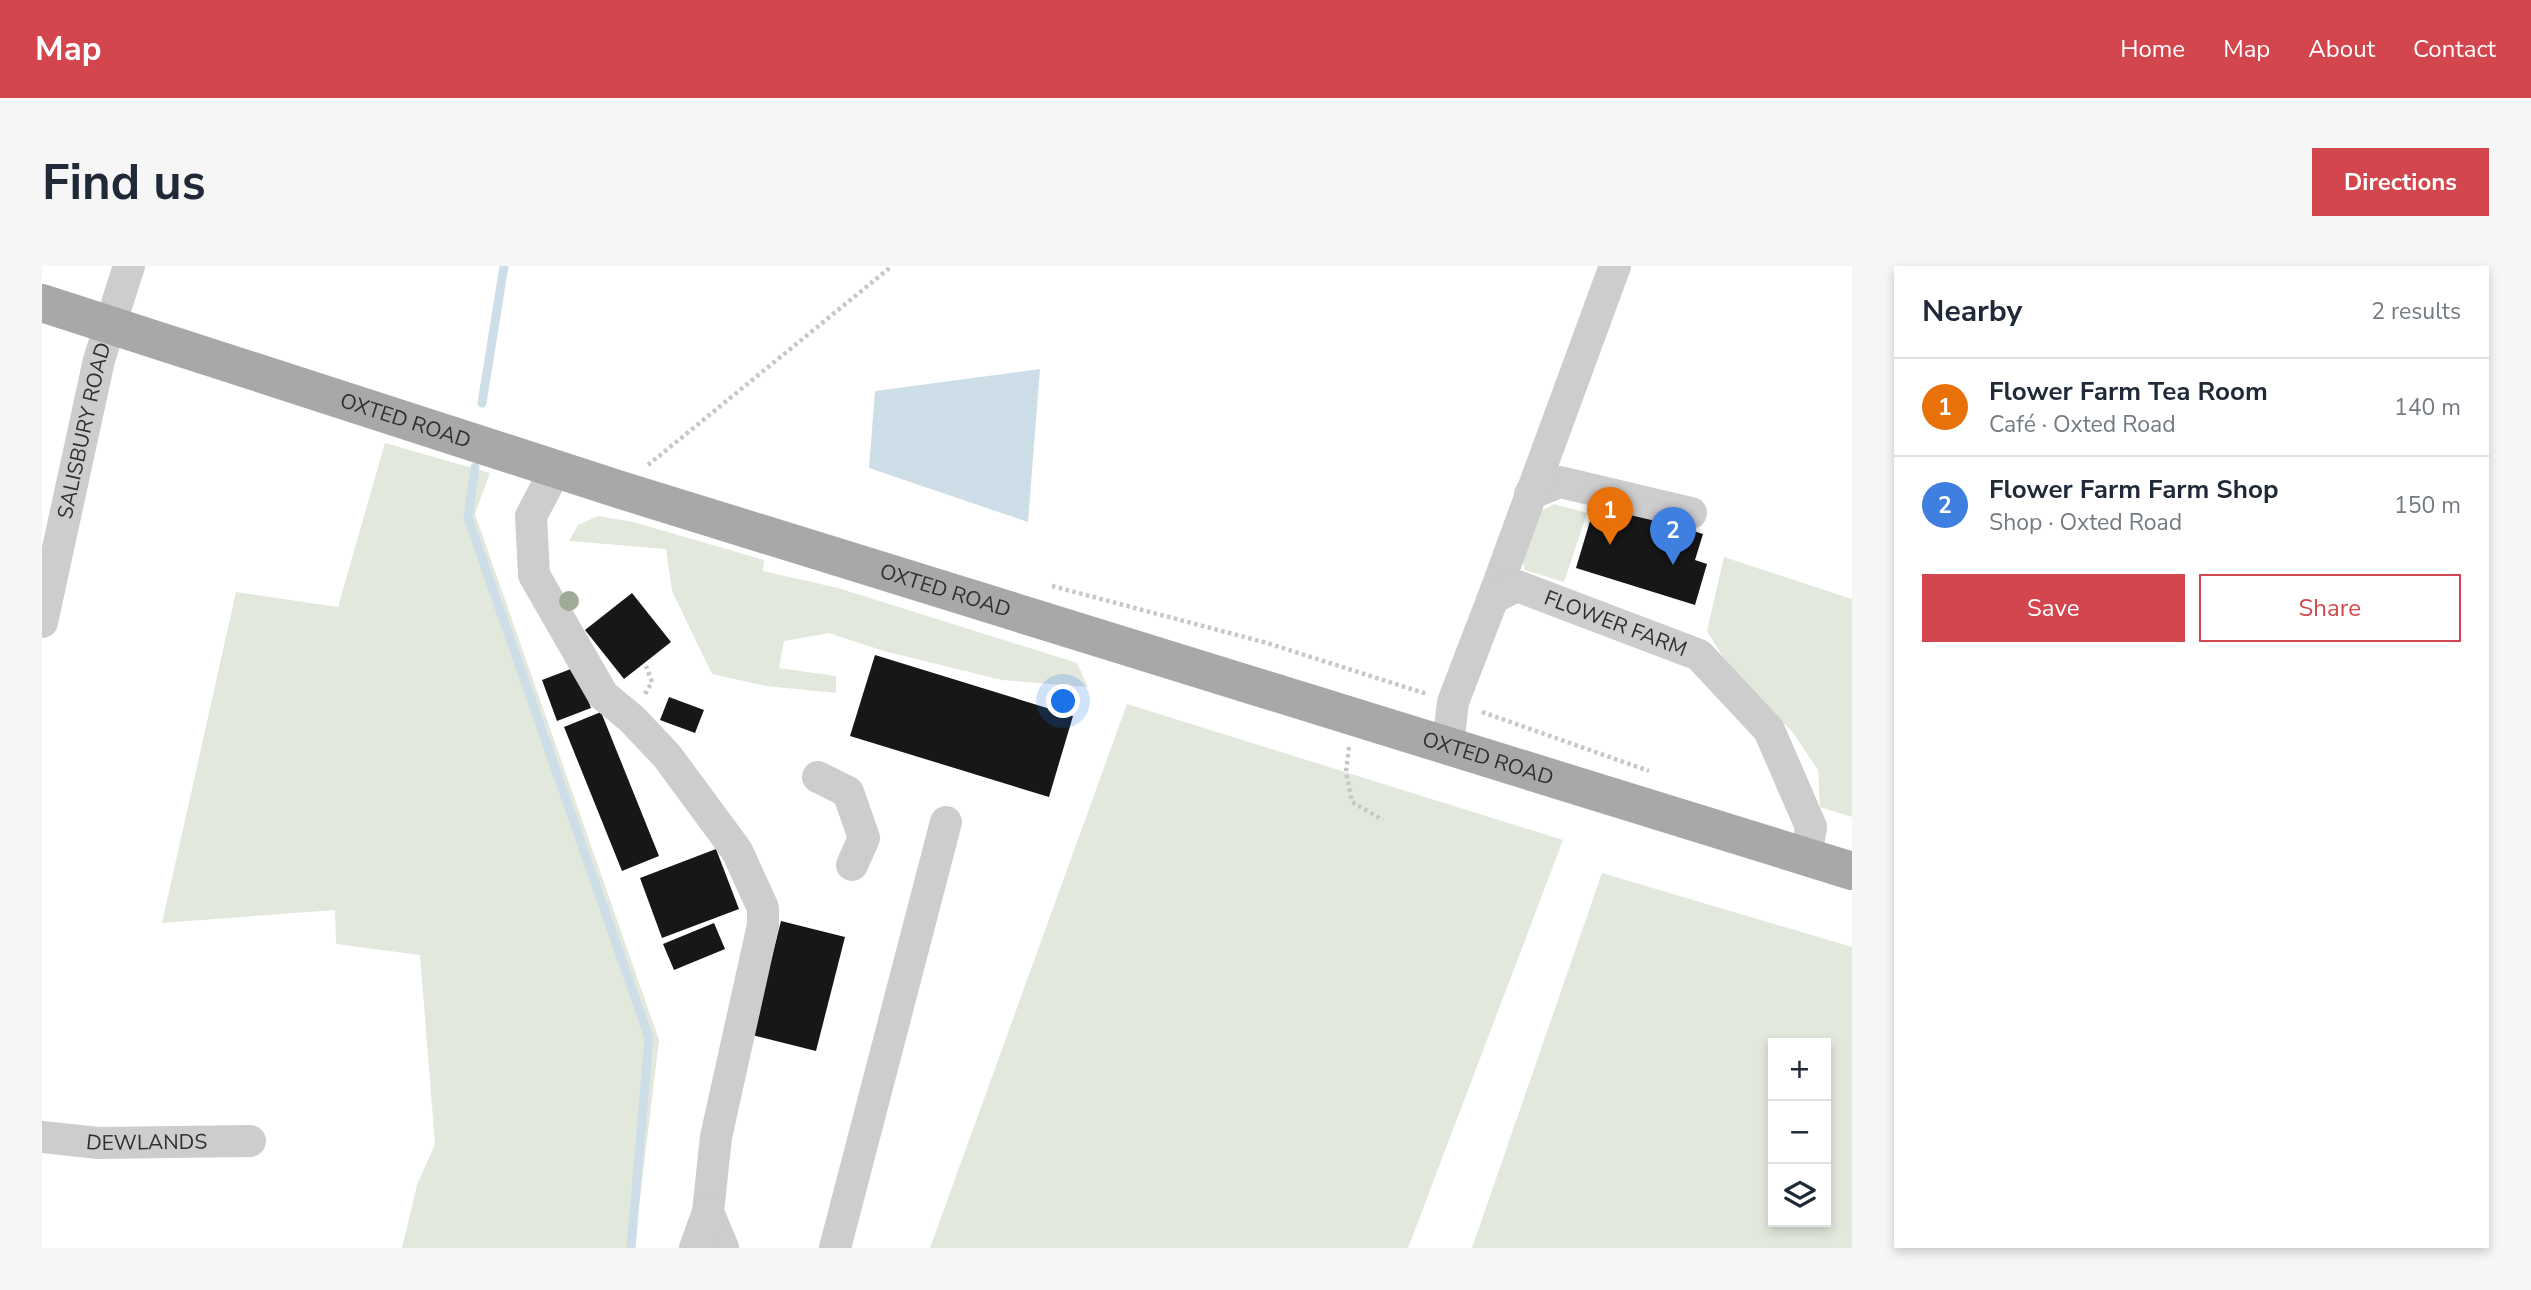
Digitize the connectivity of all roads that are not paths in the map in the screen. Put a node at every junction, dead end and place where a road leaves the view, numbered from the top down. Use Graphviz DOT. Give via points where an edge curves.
graph roads {
  1 [pos="129,266"];
  2 [pos="1615,266"];
  3 [pos="42,303"];
  4 [pos="109,323"];
  5 [pos="1544,454"];
  6 [pos="557,467"];
  7 [pos="1560,482"];
  8 [pos="1530,494"];
  9 [pos="1691,513"];
  10 [pos="1505,583"];
  11 [pos="42,622"];
  12 [pos="1448,745"];
  13 [pos="818,777"];
  14 [pos="946,822"];
  15 [pos="1806,857"];
  16 [pos="852,865"];
  17 [pos="1852,871"];
  18 [pos="42,1137"];
  19 [pos="250,1142"];
  20 [pos="708,1212"];
  21 [pos="695,1248"];
  22 [pos="723,1248"];
  23 [pos="835,1248"];
  1 -- 4 [label="street, SALISBURY ROAD"];
  2 -- 5 [label="street"];
  3 -- 4 [label="main road, OXTED ROAD"];
  4 -- 6 [label="main road, OXTED ROAD"];
  4 -- 11 [label="street, SALISBURY ROAD"];
  5 -- 7 [label="street"];
  5 -- 8 [label="street"];
  6 -- 12 [label="main road, OXTED ROAD"];
  6 -- 20 [label="street" via="531,516 534,575 603,695 667,756 737,851 763,908 716,1137"];
  7 -- 8 [label="street"];
  7 -- 9 [label="street"];
  8 -- 10 [label="street"];
  10 -- 12 [label="street" via="1453,702"];
  10 -- 15 [label="street, FLOWER FARM" via="1699,655 1769,730 1811,827"];
  12 -- 15 [label="main road, OXTED ROAD"];
  13 -- 16 [label="street" via="848,792 864,838"];
  14 -- 23 [label="street"];
  15 -- 17 [label="main road, OXTED ROAD"];
  18 -- 19 [label="street, DEWLANDS" via="99,1143"];
  20 -- 21 [label="street"];
  20 -- 22 [label="street"];
}
